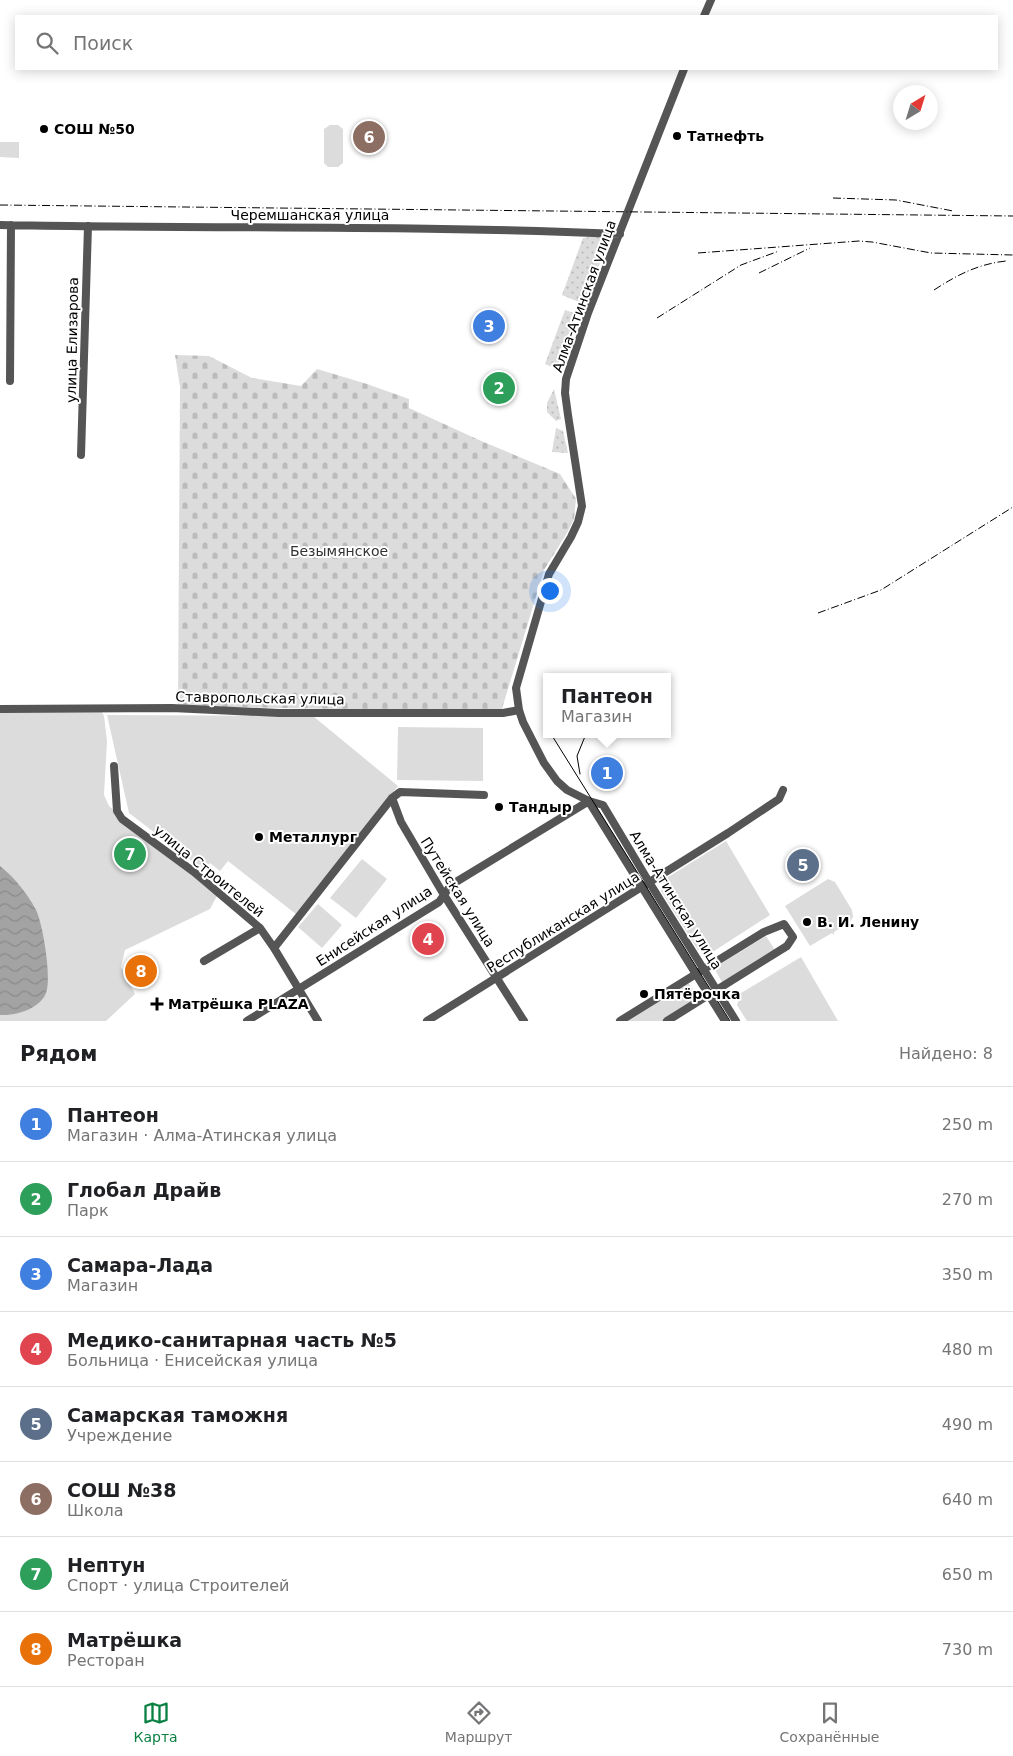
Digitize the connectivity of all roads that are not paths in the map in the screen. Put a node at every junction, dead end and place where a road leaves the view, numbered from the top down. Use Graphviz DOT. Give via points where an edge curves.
graph roads {
  1 [pos="711,0"];
  2 [pos="704,15"];
  3 [pos="684,70"];
  4 [pos="0,225"];
  5 [pos="11,225"];
  6 [pos="88,226"];
  7 [pos="620,234"];
  8 [pos="10,381"];
  9 [pos="81,456"];
  10 [pos="0,709"];
  11 [pos="519,710"];
  12 [pos="114,766"];
  13 [pos="783,790"];
  14 [pos="484,795"];
  15 [pos="392,798"];
  16 [pos="589,801"];
  17 [pos="649,882"];
  18 [pos="642,887"];
  19 [pos="444,895"];
  20 [pos="260,928"];
  21 [pos="274,948"];
  22 [pos="204,961"];
  23 [pos="704,970"];
  24 [pos="696,974"];
  25 [pos="498,978"];
  26 [pos="298,990"];
  27 [pos="717,990"];
  28 [pos="709,995"];
  29 [pos="247,1021"];
  30 [pos="318,1021"];
  31 [pos="427,1021"];
  32 [pos="524,1021"];
  33 [pos="620,1021"];
  34 [pos="667,1021"];
  35 [pos="725,1021"];
  36 [pos="736,1021"];
  1 -- 2 [label="street"];
  3 -- 7 [label="street, Алма-Атинская улица"];
  4 -- 5 [label="street, Черемшанская улица"];
  5 -- 6 [label="street, Черемшанская улица"];
  5 -- 8 [label="street"];
  6 -- 7 [label="street, Черемшанская улица" via="377,227"];
  6 -- 9 [label="street, улица Елизарова"];
  7 -- 11 [label="street, Алма-Атинская улица" via="566,379 565,393 582,506 572,537 549,574 540,603 516,688"];
  10 -- 11 [label="street, Ставропольская улица" via="172,708 279,713 503,713"];
  11 -- 16 [label="street, Алма-Атинская улица" via="540,756 557,781"];
  12 -- 20 [label="street, улица Строителей" via="117,811 122,819 194,872"];
  13 -- 17 [label="street, Республиканская улица" via="779,799"];
  14 -- 15 [label="street" via="400,792"];
  15 -- 19 [label="street, Путейская улица" via="401,822"];
  15 -- 21 [label="street"];
  16 -- 17 [label="street, Алма-Атинская улица" via="603,805"];
  16 -- 18 [label="street, Алма-Атинская улица"];
  16 -- 19 [label="street, Енисейская улица" via="451,885"];
  17 -- 18 [label="street, Республиканская улица"];
  17 -- 23 [label="street, Алма-Атинская улица"];
  18 -- 24 [label="street, Алма-Атинская улица"];
  18 -- 25 [label="street, Республиканская улица"];
  19 -- 25 [label="street, Путейская улица"];
  19 -- 26 [label="street, Енисейская улица" via="439,902"];
  20 -- 21 [label="street, улица Строителей"];
  20 -- 22 [label="street"];
  21 -- 26 [label="street, улица Строителей"];
  23 -- 24 [label="street"];
  23 -- 27 [label="street, Алма-Атинская улица"];
  23 -- 27 [label="street" via="774,927 784,924 793,937 787,946"];
  24 -- 28 [label="street, Алма-Атинская улица"];
  24 -- 33 [label="street"];
  25 -- 31 [label="street, Республиканская улица"];
  25 -- 32 [label="street, Путейская улица"];
  26 -- 29 [label="street, Енисейская улица"];
  26 -- 30 [label="street, улица Строителей"];
  27 -- 28 [label="street"];
  27 -- 36 [label="street, Алма-Атинская улица"];
  28 -- 34 [label="street"];
  28 -- 35 [label="street, Алма-Атинская улица"];
}
